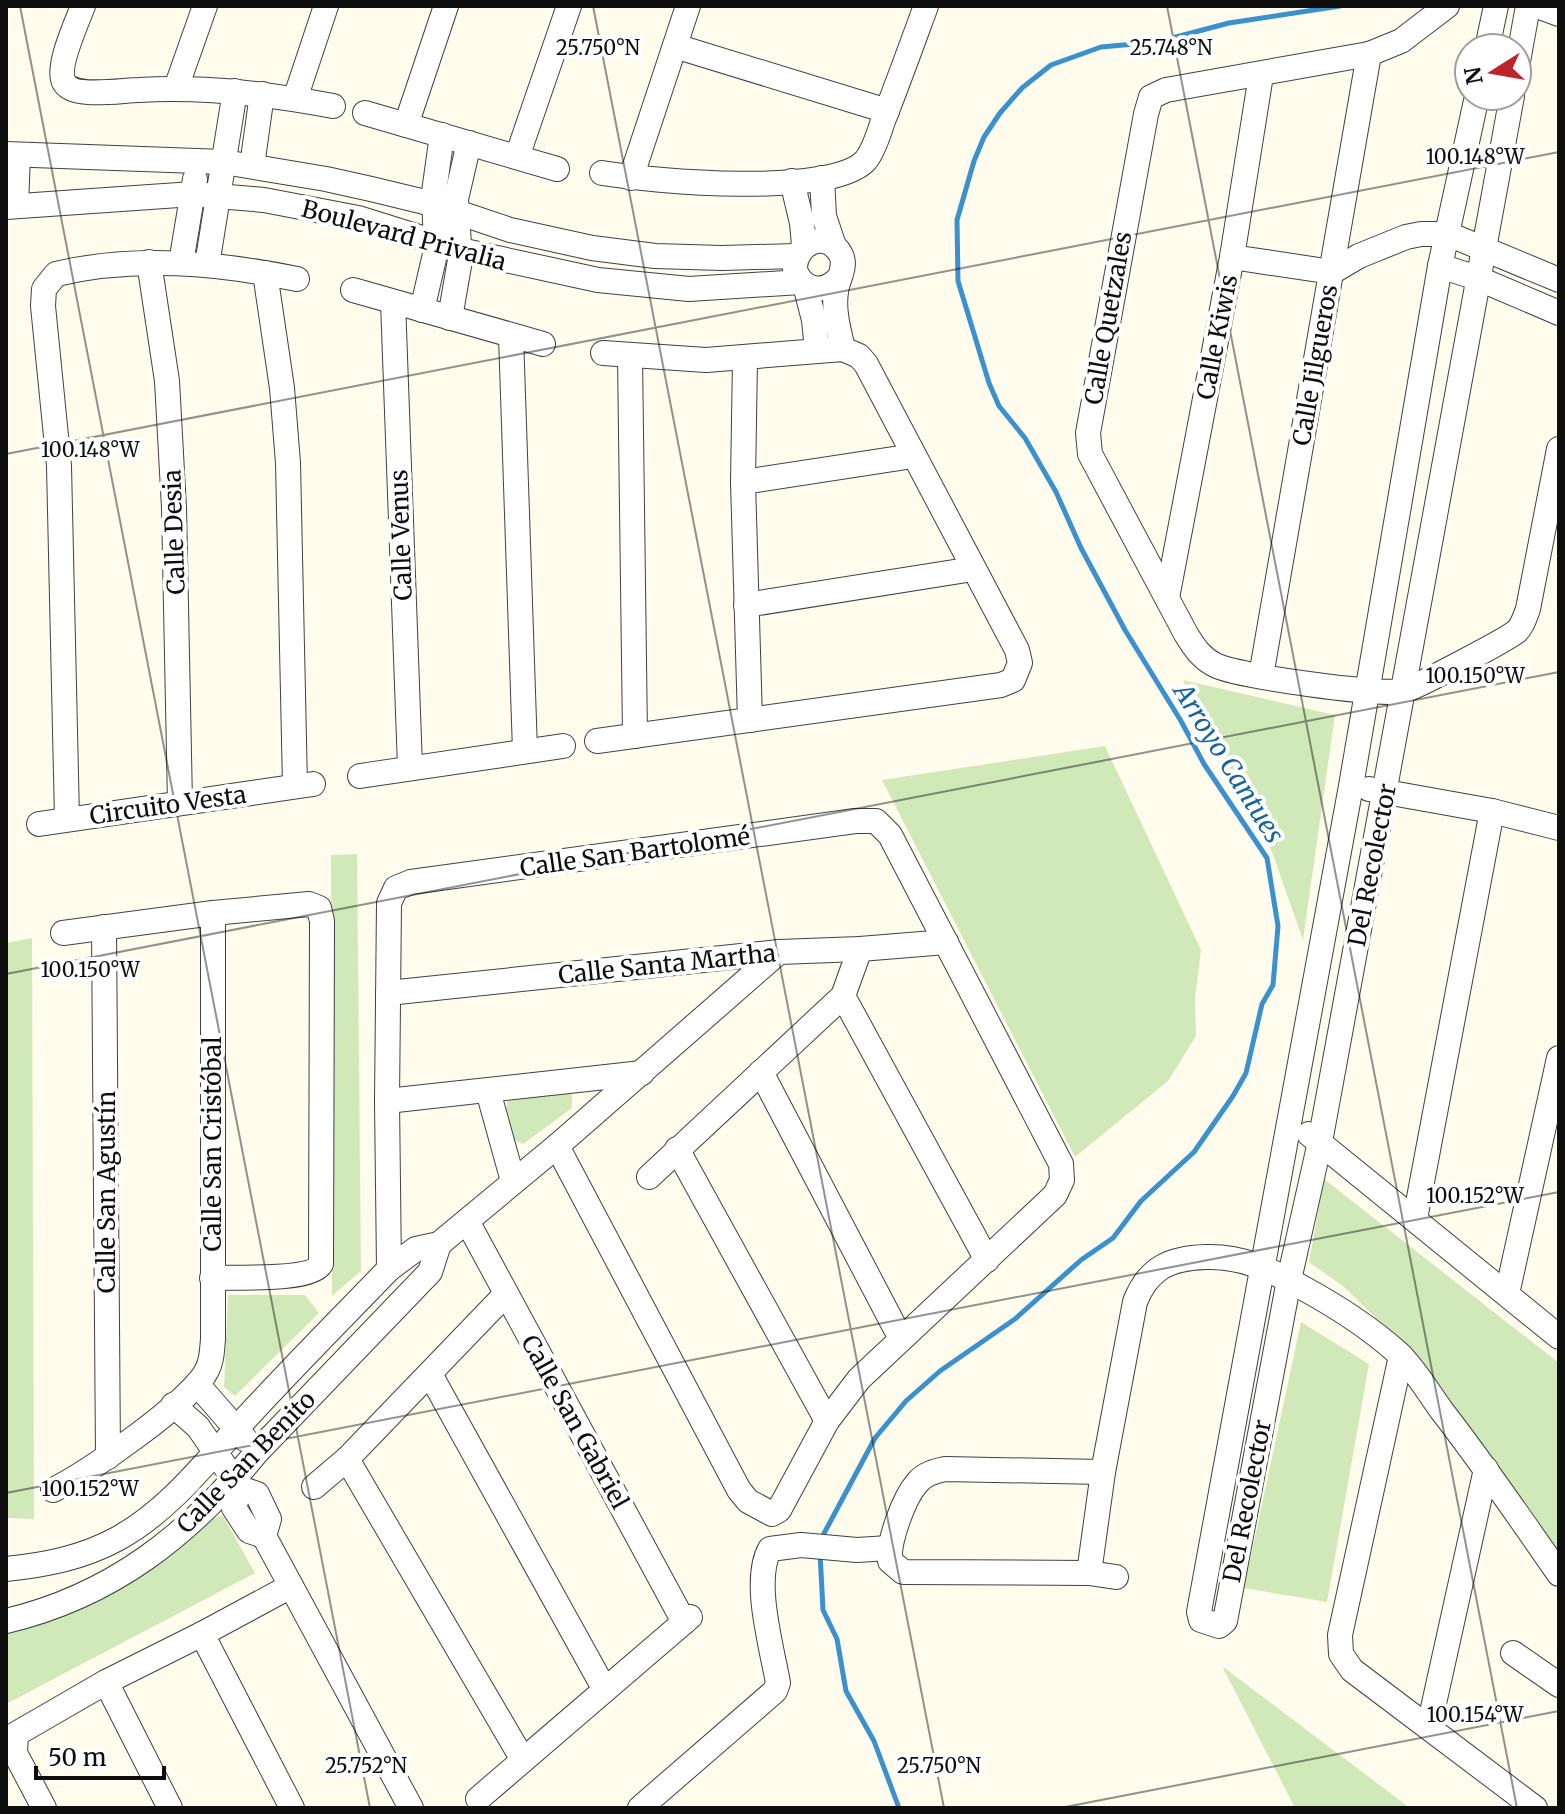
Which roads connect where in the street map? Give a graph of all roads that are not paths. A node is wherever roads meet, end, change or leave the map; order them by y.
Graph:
1 (83, 6) edge
2 (205, 6) edge
3 (326, 6) edge
4 (446, 6) edge
5 (569, 6) edge
6 (688, 6) edge
7 (926, 6) edge
8 (1447, 6) edge
9 (1496, 6) edge
10 (1528, 6) edge
11 (1537, 6) edge
12 (1559, 14) edge
13 (1490, 32) edge
14 (1523, 32) edge
15 (675, 46) junction
16 (1369, 54) junction
17 (1261, 75) junction
18 (176, 88) junction
19 (235, 91) junction
20 (262, 94) junction
21 (295, 99) junction
22 (333, 106) dead end
23 (887, 111) junction
24 (1474, 112) edge
25 (1509, 112) edge
26 (365, 113) dead end
27 (406, 125) junction
28 (442, 135) junction
29 (469, 143) junction
30 (12, 154) edge
31 (517, 157) junction
32 (198, 161) junction
33 (224, 162) junction
34 (252, 166) junction
35 (557, 169) dead end
36 (602, 173) dead end
37 (631, 178) junction
38 (822, 178) junction
39 (792, 181) junction
40 (193, 194) junction
41 (218, 196) junction
42 (11, 206) edge
43 (445, 208) junction
44 (1448, 234) junction
45 (437, 242) junction
46 (834, 246) junction
47 (1484, 248) junction
48 (460, 250) junction
49 (800, 251) junction
50 (1232, 257) junction
51 (149, 262) junction
52 (181, 263) junction
53 (207, 265) junction
54 (1440, 266) junction
55 (1332, 272) junction
56 (265, 273) junction
57 (1477, 278) junction
58 (297, 279) dead end
59 (838, 279) junction
60 (1559, 280) edge
61 (803, 284) junction
62 (353, 290) dead end
63 (393, 302) junction
64 (422, 310) junction
65 (1559, 313) edge
66 (450, 318) junction
67 (511, 336) junction
68 (543, 344) dead end
69 (843, 349) junction
70 (817, 350) junction
71 (603, 353) dead end
72 (630, 356) junction
73 (745, 359) junction
74 (1559, 449) edge
75 (913, 456) junction
76 (743, 482) junction
77 (973, 569) junction
78 (1167, 598) junction
79 (746, 605) junction
80 (1261, 676) junction
81 (1368, 689) junction
82 (1403, 691) junction
83 (750, 720) junction
84 (635, 736) junction
85 (597, 741) dead end
86 (563, 746) dead end
87 (525, 751) junction
88 (410, 767) junction
89 (360, 776) dead end
90 (1351, 786) junction
91 (1386, 792) junction
92 (180, 803) junction
93 (1492, 811) junction
94 (67, 819) junction
95 (39, 824) dead end
96 (1559, 828) edge
97 (213, 913) junction
98 (104, 927) junction
99 (63, 933) dead end
100 (946, 942) junction
101 (860, 949) junction
102 (779, 952) junction
103 (388, 993) junction
104 (843, 996) junction
105 (1559, 1058) edge
106 (761, 1072) junction
107 (642, 1073) junction
108 (488, 1091) junction
109 (387, 1101) junction
110 (1291, 1121) junction
111 (1320, 1142) junction
112 (557, 1146) junction
113 (677, 1149) junction
114 (649, 1177) dead end
115 (513, 1181) junction
116 (1415, 1219) junction
117 (467, 1221) junction
118 (439, 1244) junction
119 (987, 1260) junction
120 (1261, 1266) junction
121 (389, 1269) junction
122 (212, 1278) junction
123 (1289, 1280) junction
124 (1507, 1294) junction
125 (505, 1295) junction
126 (1559, 1337) edge
127 (901, 1339) junction
128 (1401, 1356) junction
129 (430, 1374) junction
130 (201, 1379) junction
131 (173, 1405) junction
132 (827, 1421) junction
133 (236, 1429) junction
134 (217, 1452) junction
135 (257, 1452) junction
136 (108, 1457) junction
137 (347, 1459) junction
138 (1486, 1469) junction
139 (1103, 1472) junction
140 (238, 1484) junction
141 (314, 1487) dead end
142 (53, 1490) dead end
143 (889, 1548) junction
144 (6, 1569) edge
145 (1089, 1573) junction
146 (1559, 1574) edge
147 (1116, 1577) dead end
148 (291, 1586) junction
149 (6, 1621) edge
150 (202, 1634) junction
151 (1513, 1653) dead end
152 (1557, 1675) edge
153 (106, 1682) junction
154 (605, 1690) junction
155 (1429, 1726) junction
156 (523, 1760) junction
157 (478, 1799) dead end
158 (44, 1808) edge
159 (170, 1808) edge
160 (292, 1808) edge
161 (411, 1808) edge
162 (640, 1808) edge
163 (1535, 1808) edge

1 - 18 street
2 - 18 street
3 - 21 street
4 - 27 street
5 - 31 street
6 - 15 street
7 - 23 street
8 - 16 street, Calle Quetzales
9 - 13 street
10 - 14 street
11 - 12 street
15 - 23 street
15 - 37 street
16 - 17 street, Calle Quetzales
16 - 55 street, Calle Jilgueros
17 - 50 street, Calle Kiwis
17 - 78 street, Calle Quetzales
18 - 19 street
19 - 20 street
19 - 33 street
20 - 21 street
20 - 34 street
21 - 22 street
23 - 38 street
24 - 44 street, Del Recolector
25 - 47 street, Del Recolector
26 - 27 street
27 - 28 street
28 - 29 street
28 - 43 street
29 - 31 street
29 - 43 street
30 - 32 street, Boulevard Privalia
30 - 42 street
31 - 35 street
32 - 33 street, Boulevard Privalia
32 - 40 street
33 - 34 street, Boulevard Privalia
33 - 41 street
34 - 43 street, Boulevard Privalia
36 - 37 street
37 - 39 street
38 - 39 street
38 - 46 street
39 - 49 street
40 - 41 street, Boulevard Privalia
40 - 42 street, Boulevard Privalia
40 - 52 street
41 - 45 street, Boulevard Privalia
41 - 53 street
43 - 45 street
43 - 48 street
43 - 49 street, Boulevard Privalia
44 - 47 street
44 - 54 street, Del Recolector
44 - 55 street
45 - 48 street, Boulevard Privalia
45 - 64 street
46 - 49 street
46 - 59 street
47 - 57 street, Del Recolector
47 - 60 street
48 - 61 street, Boulevard Privalia
48 - 66 street
49 - 61 street
50 - 55 street
50 - 78 street, Calle Kiwis
51 - 52 street
51 - 92 street, Calle Desia
51 - 94 street, Circuito Vesta
52 - 53 street
53 - 56 street
54 - 57 street
54 - 81 street, Del Recolector
55 - 80 street, Calle Jilgueros
56 - 58 street
56 - 92 street, Circuito Vesta
57 - 65 street
57 - 82 street, Del Recolector
59 - 61 street
59 - 69 street
61 - 70 street
62 - 63 street
63 - 64 street
63 - 88 street, Calle Venus
64 - 66 street
66 - 67 street
67 - 68 street
67 - 87 street
69 - 70 street
69 - 75 street
70 - 73 street
71 - 72 street
72 - 73 street
72 - 84 street
73 - 76 street
74 - 82 street
75 - 76 street
75 - 77 street
76 - 79 street
77 - 79 street
77 - 83 street
78 - 80 street, Calle Quetzales
79 - 83 street
80 - 81 street, Calle Quetzales
81 - 82 street, Calle Quetzales
81 - 90 street, Del Recolector
82 - 91 street, Del Recolector
83 - 84 street
84 - 85 street
86 - 87 street
87 - 88 street
88 - 89 street
90 - 91 street
90 - 110 street, Del Recolector
91 - 93 street
91 - 111 street, Del Recolector
92 - 94 street, Circuito Vesta
93 - 96 street
93 - 116 street
94 - 95 street
97 - 98 street
97 - 122 street, Calle San Cristóbal
97 - 122 street
98 - 99 street
98 - 136 street, Calle San Agustín
100 - 101 street, Calle Santa Martha
100 - 103 street, Calle San Bartolomé
100 - 119 street
101 - 102 street, Calle Santa Martha
101 - 104 street
102 - 103 street, Calle Santa Martha
102 - 107 street, Calle San Benito
103 - 109 street
104 - 106 street
104 - 119 street
105 - 124 street
106 - 113 street
106 - 127 street
107 - 108 street
107 - 112 street, Calle San Benito
108 - 109 street
108 - 115 street
109 - 121 street
110 - 111 street
110 - 120 street, Del Recolector
111 - 116 street
111 - 123 street, Del Recolector
112 - 115 street, Calle San Benito
112 - 132 street
113 - 114 street
113 - 132 street
115 - 117 street, Calle San Benito
116 - 124 street
117 - 118 street, Calle San Benito
117 - 125 street, Calle San Gabriel
118 - 121 street, Calle San Benito
118 - 135 street, Calle San Benito
119 - 127 street
120 - 123 street
120 - 123 street, Del Recolector
120 - 139 street
121 - 133 street, Calle San Benito
122 - 130 street, Calle San Cristóbal
123 - 128 street
124 - 126 street
125 - 129 street
125 - 154 street, Calle San Gabriel
127 - 132 street
128 - 138 street
128 - 155 street
129 - 137 street
129 - 154 street
130 - 131 street
130 - 133 street
131 - 134 street
131 - 136 street
133 - 134 street, Calle San Benito
133 - 135 street
134 - 140 street
134 - 144 street, Calle San Benito
135 - 140 street, Calle San Benito
136 - 142 street
137 - 141 street
137 - 156 street
138 - 146 street
138 - 155 street
139 - 143 street
139 - 145 street
140 - 148 street
140 - 149 street, Calle San Benito
143 - 145 street
143 - 162 street
145 - 147 street
148 - 150 street
148 - 161 street
150 - 153 street
150 - 160 street
151 - 152 street
153 - 158 street
153 - 159 street
154 - 156 street
155 - 163 street
156 - 157 street

